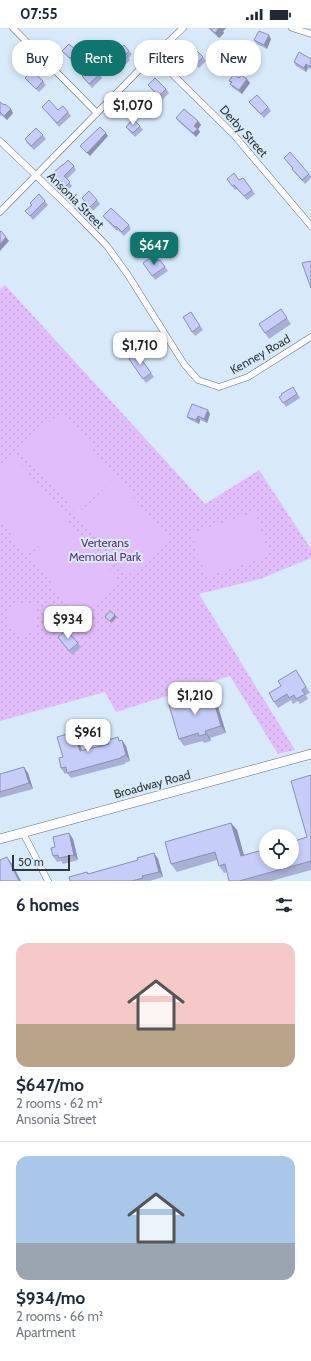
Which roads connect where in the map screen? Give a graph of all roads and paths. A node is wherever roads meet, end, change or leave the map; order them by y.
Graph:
1 (13, 28) edge
2 (183, 28) edge
3 (292, 28) edge
4 (311, 34) edge
5 (171, 40) edge
6 (134, 76) edge
7 (174, 76) edge
8 (97, 113) junction
9 (0, 141) edge
10 (36, 175) junction
11 (0, 212) edge
12 (311, 226) edge
13 (311, 337) edge
14 (220, 387) joint
15 (311, 754) edge
16 (23, 833) junction
17 (0, 839) edge
18 (48, 881) edge

1 - 8 street
2 - 5 street
3 - 4 street
6 - 8 street
7 - 12 street, Derby Street
8 - 10 street
9 - 10 street, Ansonia Street
10 - 11 street
10 - 14 street, Ansonia Street
13 - 14 street, Kenney Road
15 - 16 main road, Broadway Road
16 - 17 main road, Broadway Road
16 - 18 street

